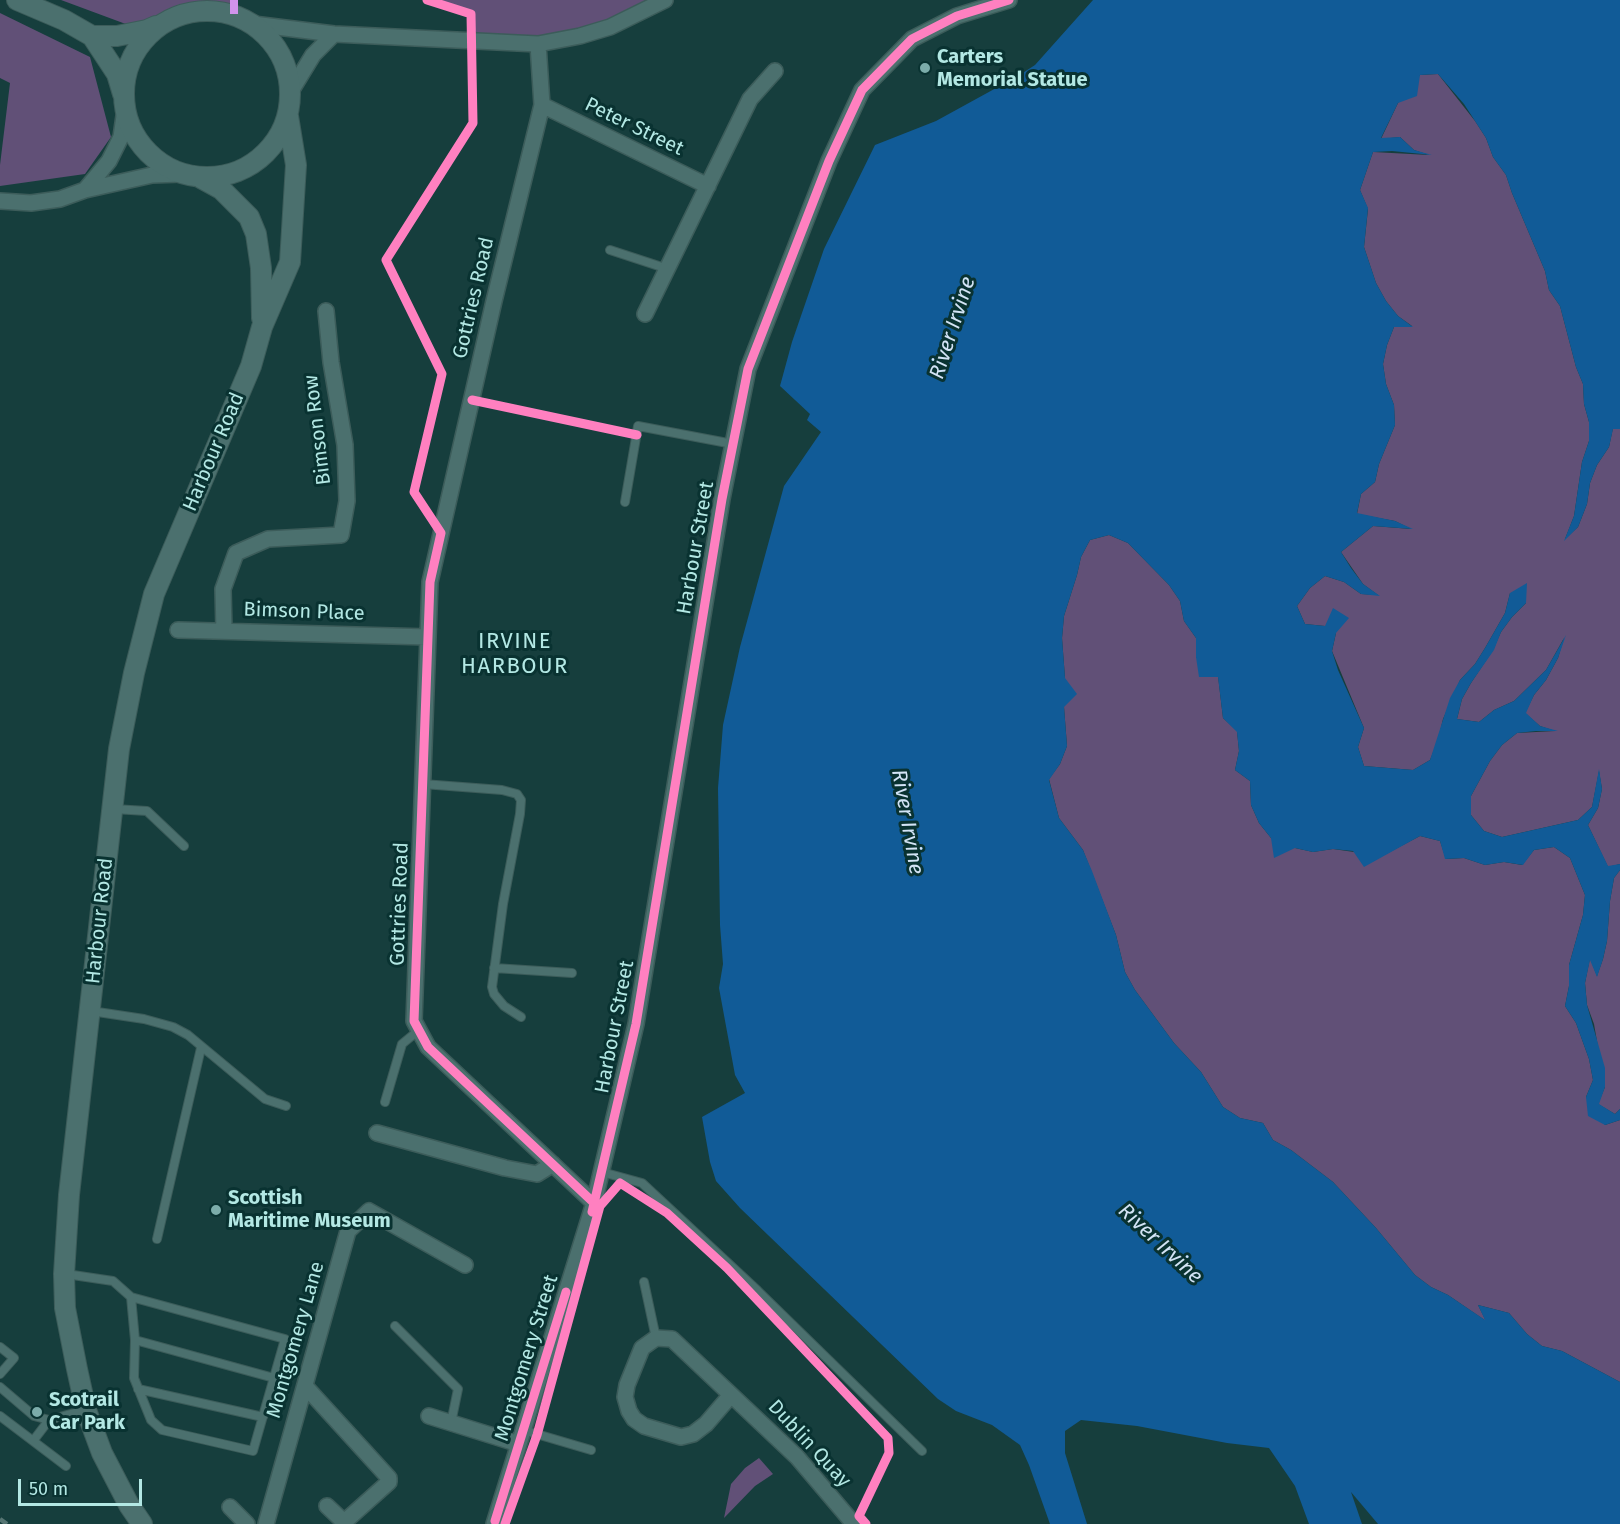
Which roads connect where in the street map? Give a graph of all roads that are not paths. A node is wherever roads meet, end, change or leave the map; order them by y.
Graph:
1 (17, 0) edge
2 (1009, 0) edge
3 (660, 1) edge
4 (175, 17) junction
5 (253, 24) junction
6 (334, 34) junction
7 (92, 36) junction
8 (538, 44) junction
9 (775, 71) dead end
10 (291, 91) junction
11 (124, 101) junction
12 (542, 105) junction
13 (288, 116) junction
14 (190, 176) junction
15 (708, 186) junction
16 (85, 190) junction
17 (0, 201) edge
18 (610, 250) dead end
19 (668, 269) junction
20 (326, 310) dead end
21 (645, 314) dead end
22 (262, 327) junction
23 (733, 444) junction
24 (625, 502) dead end
25 (178, 630) dead end
26 (224, 631) junction
27 (428, 637) junction
28 (423, 784) junction
29 (112, 809) junction
30 (184, 846) dead end
31 (494, 968) junction
32 (572, 973) dead end
33 (90, 1011) junction
34 (521, 1017) dead end
35 (419, 1030) junction
36 (201, 1048) junction
37 (385, 1102) dead end
38 (286, 1107) dead end
39 (377, 1133) dead end
40 (553, 1164) junction
41 (602, 1172) junction
42 (594, 1203) junction
43 (157, 1239) dead end
44 (465, 1265) dead end
45 (64, 1274) junction
46 (644, 1282) dead end
47 (131, 1297) junction
48 (395, 1326) dead end
49 (656, 1338) junction
50 (135, 1340) junction
51 (0, 1347) edge
52 (0, 1374) edge
53 (274, 1378) junction
54 (305, 1386) junction
55 (0, 1387) edge
56 (138, 1389) junction
57 (731, 1395) junction
58 (86, 1410) junction
59 (0, 1416) edge
60 (429, 1416) dead end
61 (262, 1418) junction
62 (49, 1420) junction
63 (452, 1423) junction
64 (521, 1437) junction
65 (33, 1441) junction
66 (591, 1450) dead end
67 (922, 1450) dead end
68 (66, 1466) dead end
69 (327, 1506) dead end
70 (230, 1507) dead end
71 (343, 1523) edge
72 (142, 1524) edge
73 (247, 1524) edge
74 (266, 1524) edge
75 (494, 1524) edge
76 (854, 1524) edge

1 - 7 street
2 - 23 street, Harbour Street
3 - 8 street
4 - 5 street
4 - 7 street
4 - 11 street
5 - 6 street
5 - 10 street
6 - 8 street
6 - 10 street
7 - 11 street
8 - 12 street, Gottries Road
9 - 15 street
10 - 13 street
11 - 14 street
11 - 16 street
12 - 15 street, Peter Street
12 - 27 street, Gottries Road
13 - 14 street
13 - 22 street, Harbour Road
14 - 16 street
14 - 22 street, Harbour Road
15 - 19 street
16 - 17 street
18 - 19 lane
19 - 21 street
20 - 26 street, Bimson Row
22 - 29 street, Harbour Road
23 - 24 lane
23 - 41 street, Harbour Street
25 - 26 street, Bimson Place
26 - 27 street, Bimson Place
27 - 28 street, Gottries Road
28 - 31 lane
28 - 35 street, Gottries Road
29 - 30 lane
29 - 33 street, Harbour Road
31 - 32 lane
31 - 34 lane
33 - 36 lane
33 - 45 street, Harbour Road
35 - 37 lane
35 - 40 street, Gottries Road
36 - 38 lane
36 - 43 lane
39 - 40 street
40 - 42 street, Gottries Road
41 - 42 street, Harbour Street
41 - 67 lane
42 - 64 street, Montgomery Street
44 - 54 street, Montgomery Lane
45 - 47 lane
45 - 58 street, Harbour Road
46 - 49 lane
47 - 50 lane
47 - 53 lane
48 - 63 lane
49 - 57 street, Dublin Quay
49 - 57 street
50 - 53 lane
50 - 56 lane
51 - 52 lane
53 - 61 lane
54 - 71 street
54 - 74 street, Montgomery Lane
55 - 62 lane
56 - 61 lane
56 - 61 lane
57 - 76 street, Dublin Quay
58 - 62 lane
58 - 72 street, Harbour Road
59 - 65 lane
60 - 63 street
62 - 65 lane
63 - 64 street
64 - 66 lane
64 - 75 street, Montgomery Street
65 - 68 lane
69 - 71 street
70 - 73 street

